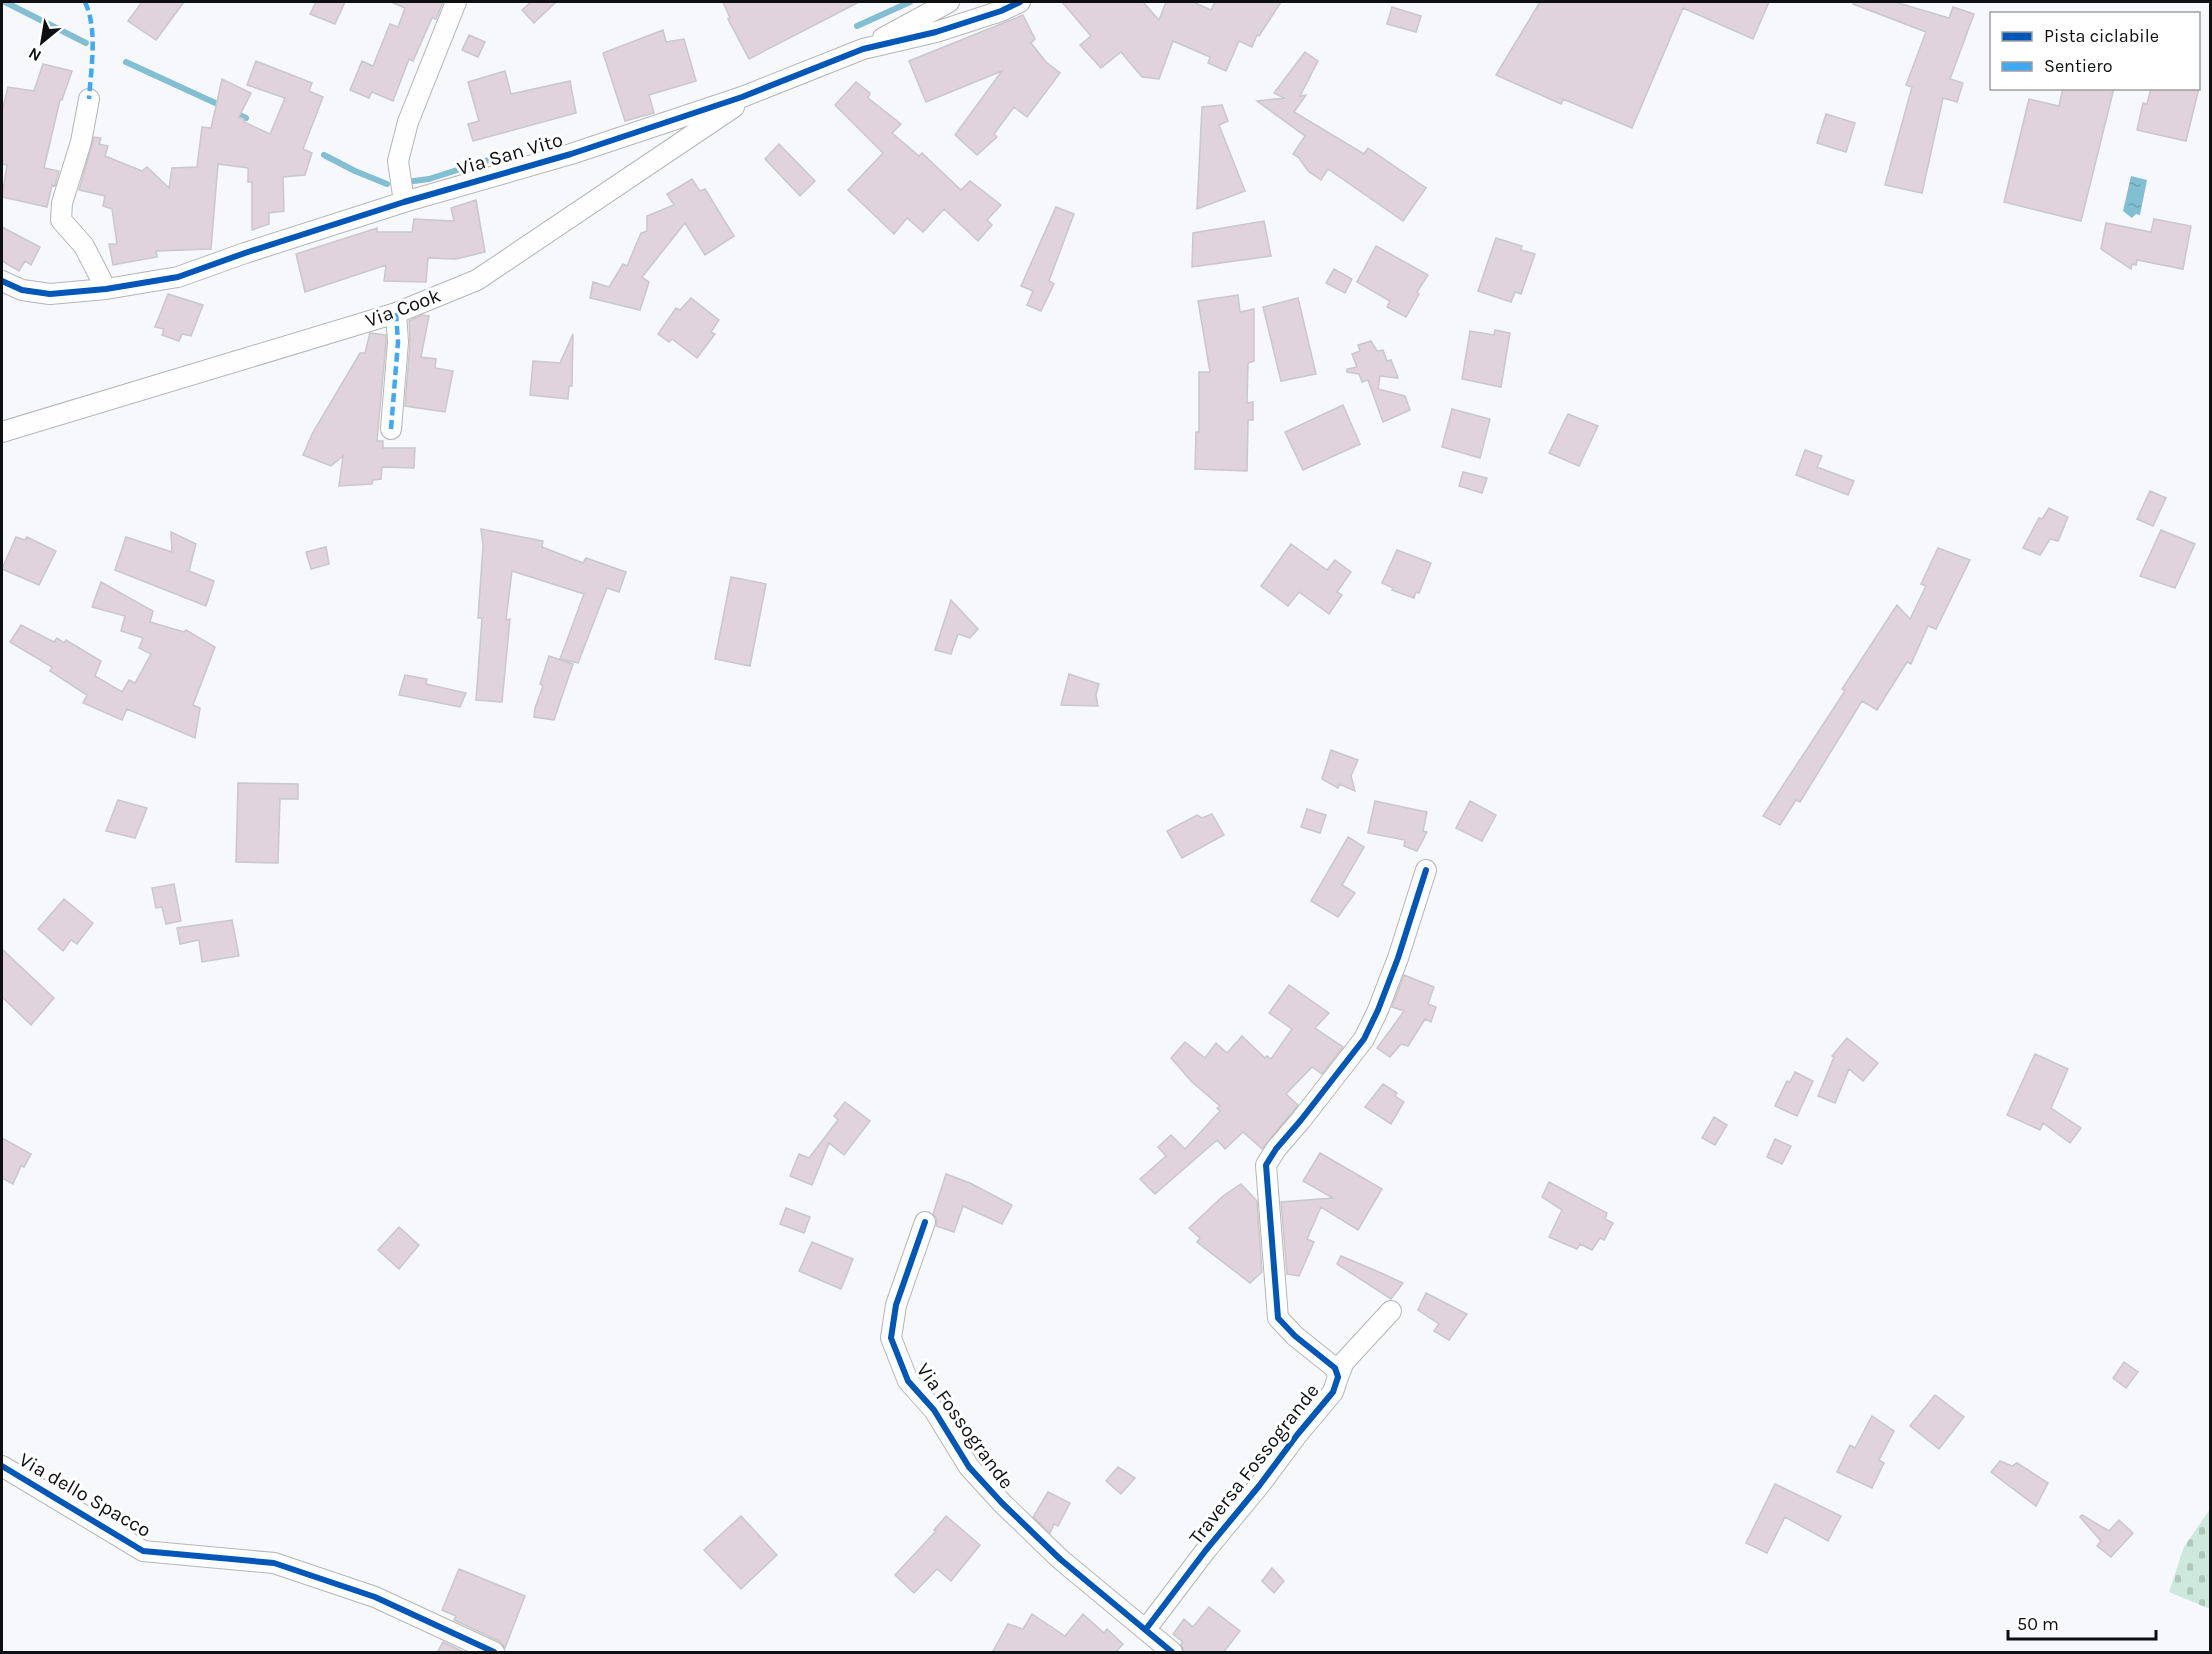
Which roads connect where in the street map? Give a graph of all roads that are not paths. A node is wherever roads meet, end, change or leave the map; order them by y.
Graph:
1 (456, 2) edge
2 (948, 2) edge
3 (1020, 2) edge
4 (863, 50) junction
5 (761, 89) junction
6 (89, 99) dead end
7 (404, 202) junction
8 (2, 281) edge
9 (106, 289) junction
10 (396, 313) junction
11 (391, 429) dead end
12 (2, 432) edge
13 (1426, 870) dead end
14 (925, 1222) dead end
15 (1391, 1311) dead end
16 (1338, 1377) junction
17 (2, 1466) edge
18 (1146, 1629) junction
19 (494, 1653) edge
20 (1172, 1653) edge

1 - 7 street
2 - 4 street, Via San Vito
3 - 4 street, Via San Vito
4 - 5 street, Via San Vito
5 - 7 street, Via San Vito
5 - 10 street, Via Cook
6 - 9 street
7 - 9 street, Via San Vito
8 - 9 street, Via San Vito
10 - 11 street
10 - 12 street, Via Cook
13 - 16 street, Traversa Fossogrande
14 - 18 street, Via Fossogrande
15 - 16 street
16 - 18 street, Traversa Fossogrande
17 - 19 street, Via dello Spacco
18 - 20 street, Via Fossogrande

